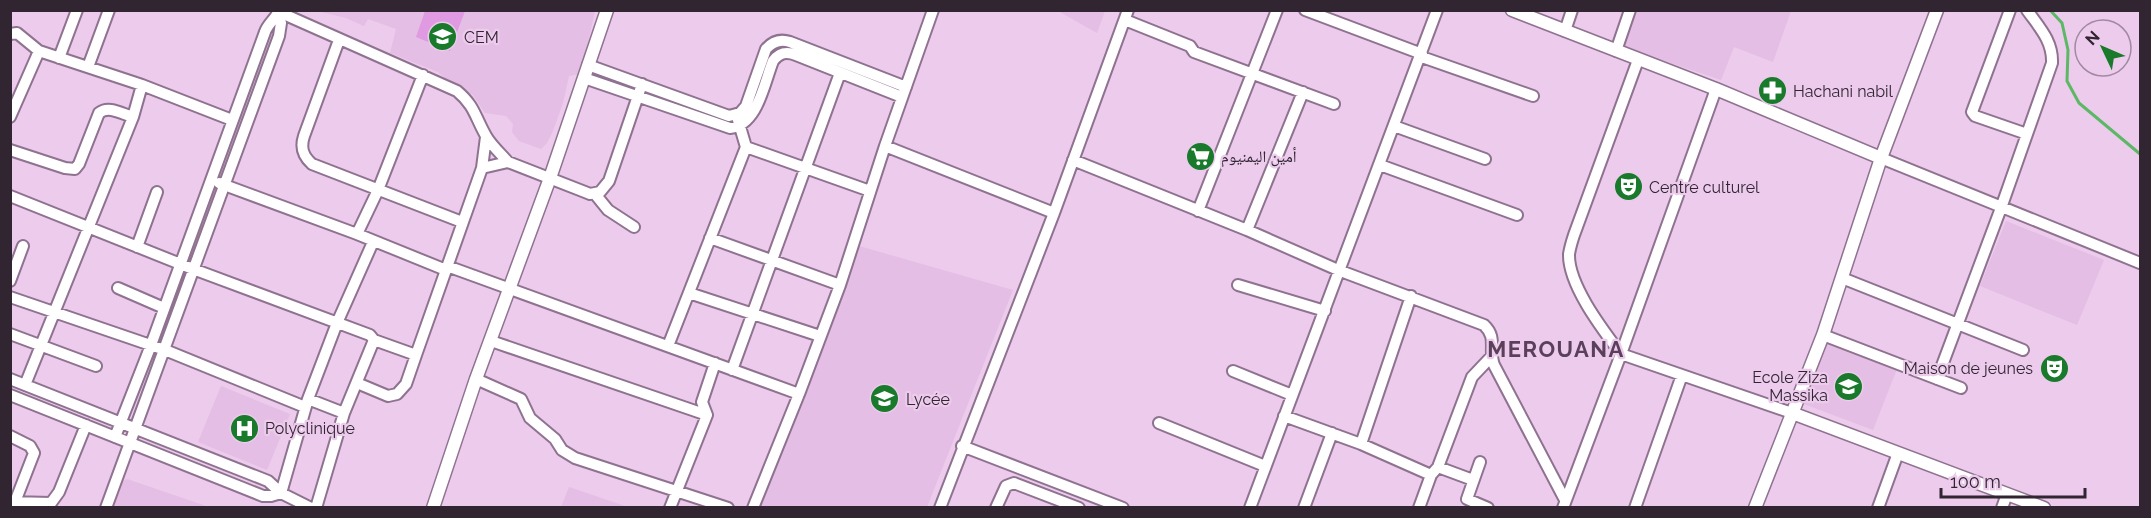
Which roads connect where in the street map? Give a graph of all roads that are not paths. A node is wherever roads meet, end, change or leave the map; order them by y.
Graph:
1 (77, 10) edge
2 (109, 10) edge
3 (607, 10) edge
4 (933, 10) edge
5 (1277, 10) edge
6 (1305, 10) edge
7 (1437, 10) edge
8 (1512, 10) edge
9 (1572, 10) edge
10 (1630, 10) edge
11 (1937, 10) edge
12 (2010, 10) edge
13 (2027, 10) edge
14 (279, 13) edge
15 (1126, 15) edge
16 (1565, 31) junction
17 (10, 34) edge
18 (339, 40) junction
19 (39, 51) junction
20 (1616, 51) junction
21 (1420, 55) junction
22 (59, 58) junction
23 (1638, 60) junction
24 (588, 65) junction
25 (88, 67) junction
26 (840, 73) junction
27 (1252, 73) junction
28 (423, 75) junction
29 (584, 78) junction
30 (642, 84) junction
31 (142, 85) junction
32 (1716, 89) junction
33 (904, 92) junction
34 (1303, 92) junction
35 (1533, 96) dead end
36 (637, 97) junction
37 (1334, 104) dead end
38 (736, 115) junction
39 (10, 117) edge
40 (134, 117) junction
41 (232, 120) junction
42 (741, 126) junction
43 (1394, 126) junction
44 (2027, 134) junction
45 (486, 137) junction
46 (885, 146) junction
47 (747, 147) junction
48 (10, 150) edge
49 (1881, 158) junction
50 (1485, 159) dead end
51 (1073, 160) junction
52 (508, 162) junction
53 (1380, 165) junction
54 (807, 167) junction
55 (482, 168) junction
56 (550, 178) junction
57 (209, 179) junction
58 (225, 185) junction
59 (378, 190) junction
60 (870, 191) junction
61 (157, 192) dead end
62 (596, 194) junction
63 (10, 196) edge
64 (2001, 208) junction
65 (1198, 211) junction
66 (1054, 213) junction
67 (1517, 215) dead end
68 (462, 222) junction
69 (88, 227) junction
70 (634, 227) dead end
71 (1247, 230) junction
72 (357, 234) junction
73 (710, 238) junction
74 (373, 242) junction
75 (23, 246) dead end
76 (137, 247) junction
77 (773, 261) junction
78 (2140, 263) edge
79 (180, 264) junction
80 (446, 268) junction
81 (193, 269) junction
82 (1338, 270) junction
83 (1842, 278) junction
84 (10, 281) edge
85 (840, 285) junction
86 (1238, 285) dead end
87 (118, 288) dead end
88 (510, 289) junction
89 (689, 293) junction
90 (1411, 296) junction
91 (10, 297) edge
92 (164, 308) junction
93 (1325, 311) junction
94 (53, 312) junction
95 (752, 314) junction
96 (336, 323) junction
97 (1957, 323) junction
98 (10, 334) edge
99 (1823, 334) junction
100 (820, 336) junction
101 (375, 340) junction
102 (491, 341) junction
103 (40, 345) junction
104 (151, 345) junction
105 (668, 346) junction
106 (165, 350) junction
107 (2023, 350) dead end
108 (1621, 354) junction
109 (416, 355) junction
110 (1491, 357) junction
111 (715, 363) junction
112 (96, 366) dead end
113 (732, 370) junction
114 (1233, 371) dead end
115 (1682, 375) junction
116 (10, 379) edge
117 (476, 379) junction
118 (1937, 379) junction
119 (357, 382) junction
120 (25, 385) junction
121 (1961, 388) dead end
122 (799, 393) junction
123 (10, 395) edge
124 (1292, 395) junction
125 (307, 403) junction
126 (344, 413) junction
127 (1792, 413) junction
128 (707, 415) junction
129 (1284, 416) junction
130 (120, 423) junction
131 (1159, 423) dead end
132 (86, 425) junction
133 (135, 429) junction
134 (1332, 433) junction
135 (10, 436) edge
136 (115, 437) junction
137 (129, 443) junction
138 (1361, 444) junction
139 (962, 446) junction
140 (1899, 453) junction
141 (1480, 462) dead end
142 (1264, 466) junction
143 (1435, 471) junction
144 (1473, 480) junction
145 (677, 490) junction
146 (281, 493) junction
147 (2007, 494) junction
148 (13, 502) edge
149 (1564, 504) edge
150 (106, 507) edge
151 (313, 507) edge
152 (433, 507) edge
153 (670, 507) edge
154 (728, 507) edge
155 (753, 507) edge
156 (940, 507) edge
157 (996, 507) edge
158 (1079, 507) edge
159 (1123, 507) edge
160 (1250, 507) edge
161 (1304, 507) edge
162 (1419, 507) edge
163 (1488, 507) edge
164 (1635, 507) edge
165 (1755, 507) edge
166 (1878, 507) edge
167 (2002, 507) edge
168 (2044, 507) edge

1 - 22 street
2 - 25 street
3 - 24 main road
4 - 33 street
5 - 27 street
6 - 21 street
7 - 21 street
8 - 16 main road
9 - 16 street
10 - 20 street
11 - 49 main road
12 - 44 street
13 - 44 street
14 - 18 street
14 - 41 street
14 - 58 street
15 - 27 street
15 - 51 street
16 - 20 main road
17 - 19 street
18 - 28 street
18 - 59 street
19 - 22 street
19 - 39 street
20 - 23 main road
21 - 35 street
21 - 43 street
22 - 25 street
23 - 32 main road
23 - 108 street
24 - 29 main road
24 - 30 street
25 - 31 street
26 - 33 street
26 - 42 street
26 - 54 street
27 - 34 street
27 - 65 street
28 - 45 street
28 - 59 street
29 - 36 street
29 - 56 main road
30 - 36 street
30 - 38 street
31 - 40 street
31 - 41 street
32 - 49 main road
32 - 108 street
33 - 38 street
33 - 46 street
34 - 37 street
34 - 71 street
36 - 42 street
36 - 62 street
38 - 42 street
40 - 48 street
40 - 69 street
41 - 57 street
42 - 47 street
43 - 50 street
43 - 53 street
44 - 64 street
45 - 52 street
45 - 55 street
46 - 60 street
46 - 66 street
47 - 54 street
47 - 73 street
49 - 64 street
49 - 83 main road
51 - 65 street
51 - 66 street
52 - 55 street
52 - 56 street
53 - 67 street
53 - 82 street
54 - 60 street
54 - 77 street
55 - 68 street
56 - 62 street
56 - 88 main road
57 - 58 street
57 - 79 street
58 - 72 street
58 - 81 street
59 - 68 street
59 - 72 street
60 - 85 street
61 - 76 street
62 - 70 street
63 - 69 street
64 - 78 street
64 - 97 street
65 - 71 street
66 - 139 street
68 - 80 street
69 - 76 street
69 - 94 street
71 - 82 street
72 - 74 street
73 - 77 street
73 - 89 street
74 - 80 street
74 - 96 street
75 - 84 street
76 - 79 street
77 - 85 street
77 - 95 street
79 - 81 street
79 - 92 street
80 - 88 street
80 - 109 street
81 - 96 street
81 - 106 street
82 - 90 street
82 - 93 street
83 - 97 street
83 - 99 main road
85 - 100 street
86 - 93 street
87 - 92 street
88 - 102 main road
88 - 105 street
89 - 95 street
89 - 105 street
90 - 110 street
90 - 138 street
91 - 94 street
92 - 104 street
93 - 124 street
94 - 103 street
94 - 104 street
95 - 100 street
95 - 113 street
96 - 101 street
96 - 125 street
97 - 107 street
97 - 118 street
98 - 103 street
99 - 118 street
99 - 127 main road
100 - 122 street
101 - 109 street
101 - 119 street
102 - 117 main road
102 - 128 street
103 - 112 street
103 - 120 street
104 - 106 street
104 - 130 street
105 - 111 street
106 - 125 street
106 - 133 street
108 - 115 street
108 - 149 street
109 - 119 street
110 - 143 street
110 - 149 street
111 - 113 street
111 - 128 street
113 - 122 street
114 - 124 street
115 - 127 street
115 - 164 street
116 - 120 street
117 - 145 street
117 - 152 main road
118 - 121 street
119 - 126 street
120 - 130 street
122 - 155 street
123 - 132 street
124 - 129 street
125 - 126 street
125 - 146 street
126 - 151 street
127 - 140 main road
127 - 165 main road
128 - 145 street
129 - 134 street
129 - 142 street
130 - 133 street
130 - 136 street
131 - 142 street
132 - 136 street
132 - 148 street
133 - 137 street
133 - 146 street
134 - 138 street
134 - 161 street
135 - 148 street
136 - 137 street
137 - 146 street
137 - 150 street
138 - 143 street
139 - 156 street
139 - 159 street
140 - 147 main road
140 - 166 street
141 - 144 street
142 - 160 street
143 - 144 street
143 - 162 street
144 - 163 street
145 - 153 street
145 - 154 street
146 - 151 street
147 - 167 street
147 - 168 main road
157 - 158 street

